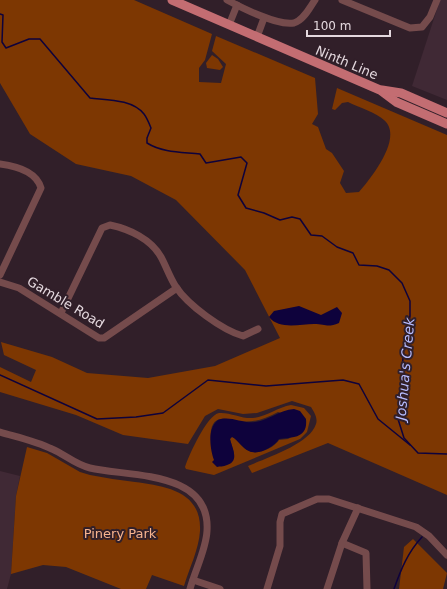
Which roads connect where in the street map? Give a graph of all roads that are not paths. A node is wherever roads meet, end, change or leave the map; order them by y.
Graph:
1 (172, 0) edge
2 (227, 0) edge
3 (315, 0) edge
4 (342, 0) edge
5 (437, 0) edge
6 (236, 5) junction
7 (264, 18) junction
8 (229, 25) junction
9 (257, 37) junction
10 (380, 90) junction
11 (447, 113) edge
12 (447, 124) edge
13 (0, 164) edge
14 (0, 275) edge
15 (0, 282) edge
16 (177, 288) junction
17 (61, 313) junction
18 (258, 329) dead end
19 (0, 432) edge
20 (358, 508) junction
21 (342, 543) junction
22 (447, 555) edge
23 (192, 580) junction
24 (190, 589) edge
25 (220, 589) edge
26 (267, 589) edge
27 (327, 589) edge
28 (366, 589) edge

1 - 8 main road, Ninth Line
2 - 6 street
3 - 7 street
4 - 5 street
6 - 7 street
6 - 8 street
7 - 9 street
8 - 9 main road, Ninth Line
9 - 10 main road, Ninth Line
10 - 11 main road, Ninth Line
10 - 12 main road, Ninth Line
13 - 14 street
15 - 17 street, Gamble Road
16 - 17 street, Gamble Road
16 - 17 street
16 - 18 street
19 - 23 street
20 - 21 street
20 - 22 street
20 - 26 street
21 - 27 street
21 - 28 street
23 - 24 street
23 - 25 street

